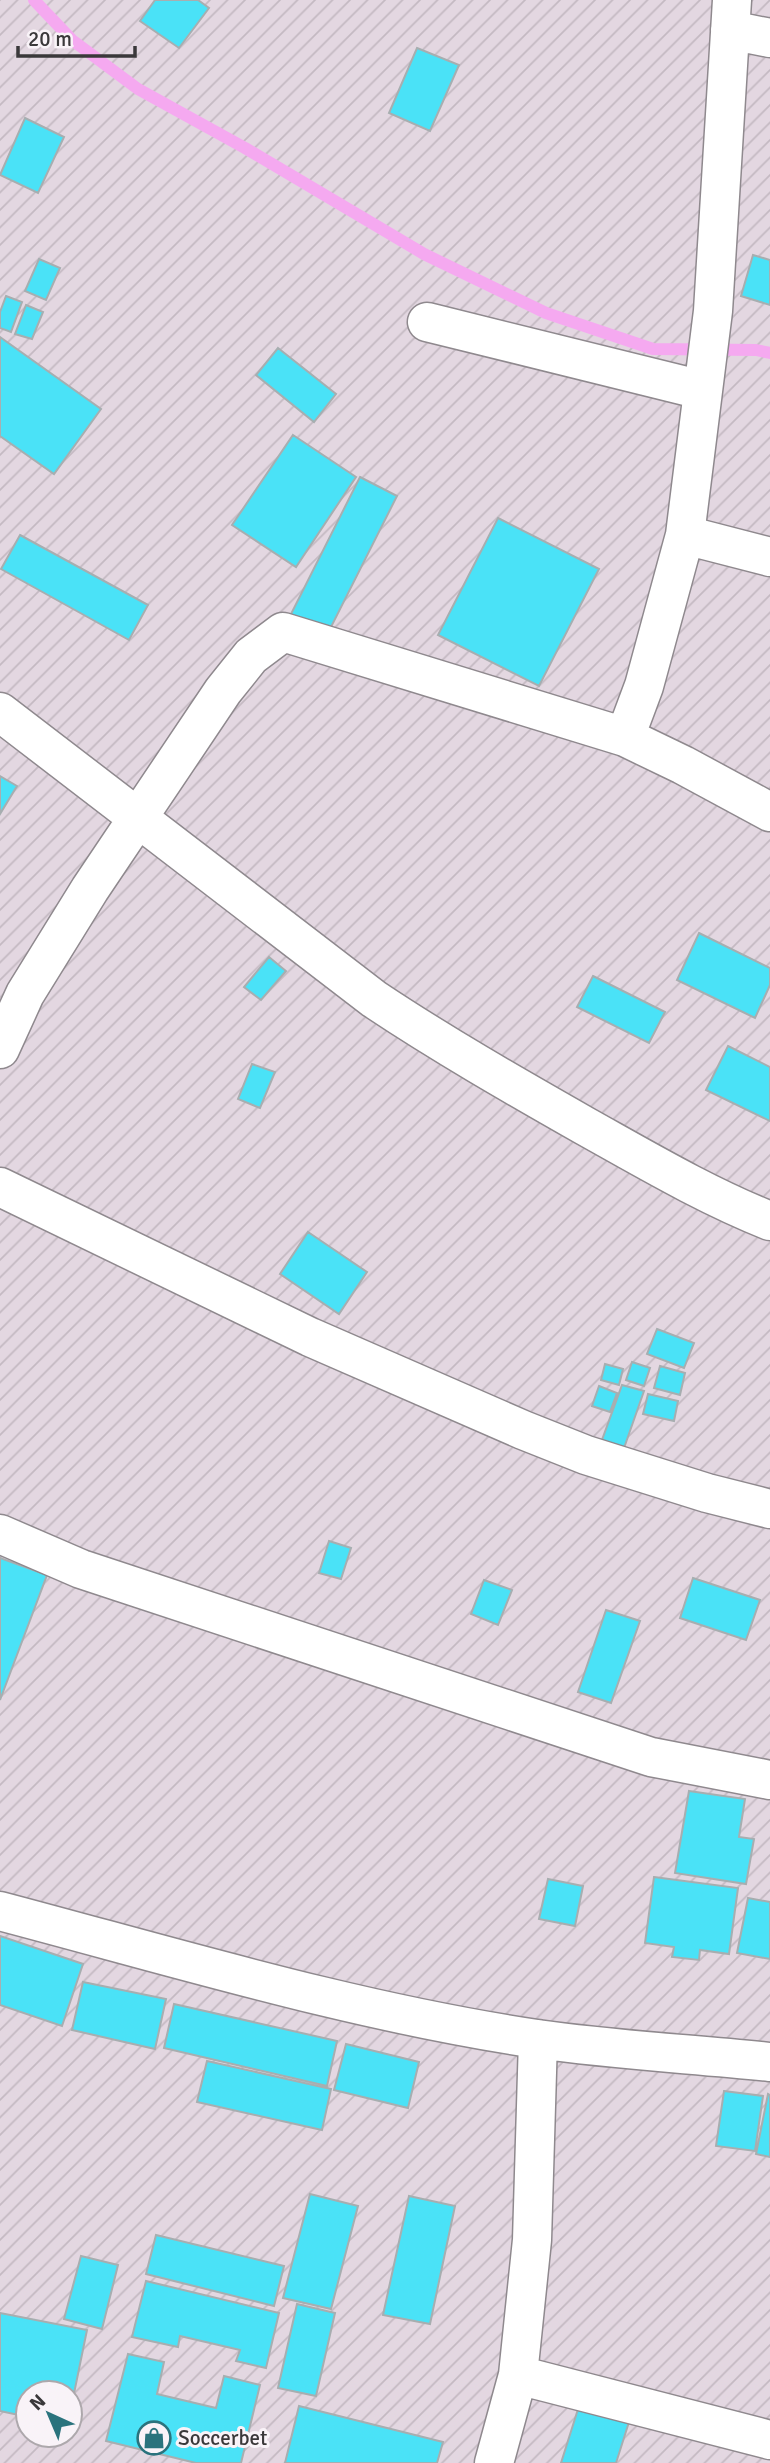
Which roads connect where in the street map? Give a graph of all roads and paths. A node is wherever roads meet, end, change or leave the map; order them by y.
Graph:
1 (731, 15) edge
2 (770, 38) edge
3 (427, 321) dead end
4 (703, 381) junction
5 (685, 535) junction
6 (770, 557) edge
7 (0, 712) edge
8 (625, 737) junction
9 (770, 812) edge
10 (138, 817) junction
11 (13, 985) edge
12 (0, 1049) edge
13 (0, 1187) edge
14 (770, 1221) edge
15 (770, 1508) edge
16 (0, 1534) edge
17 (770, 1780) edge
18 (0, 1911) edge
19 (538, 2039) junction
20 (770, 2062) edge
21 (518, 2375) junction
22 (770, 2440) edge
23 (494, 2463) edge

1 - 2 lane
1 - 4 lane
3 - 4 lane
4 - 5 lane
5 - 6 lane
5 - 8 lane
7 - 10 lane
8 - 9 lane
8 - 10 lane
10 - 11 lane
10 - 14 lane
11 - 12 lane
13 - 15 lane
16 - 17 lane
18 - 19 lane
19 - 20 lane
19 - 21 lane
21 - 22 lane
21 - 23 lane

